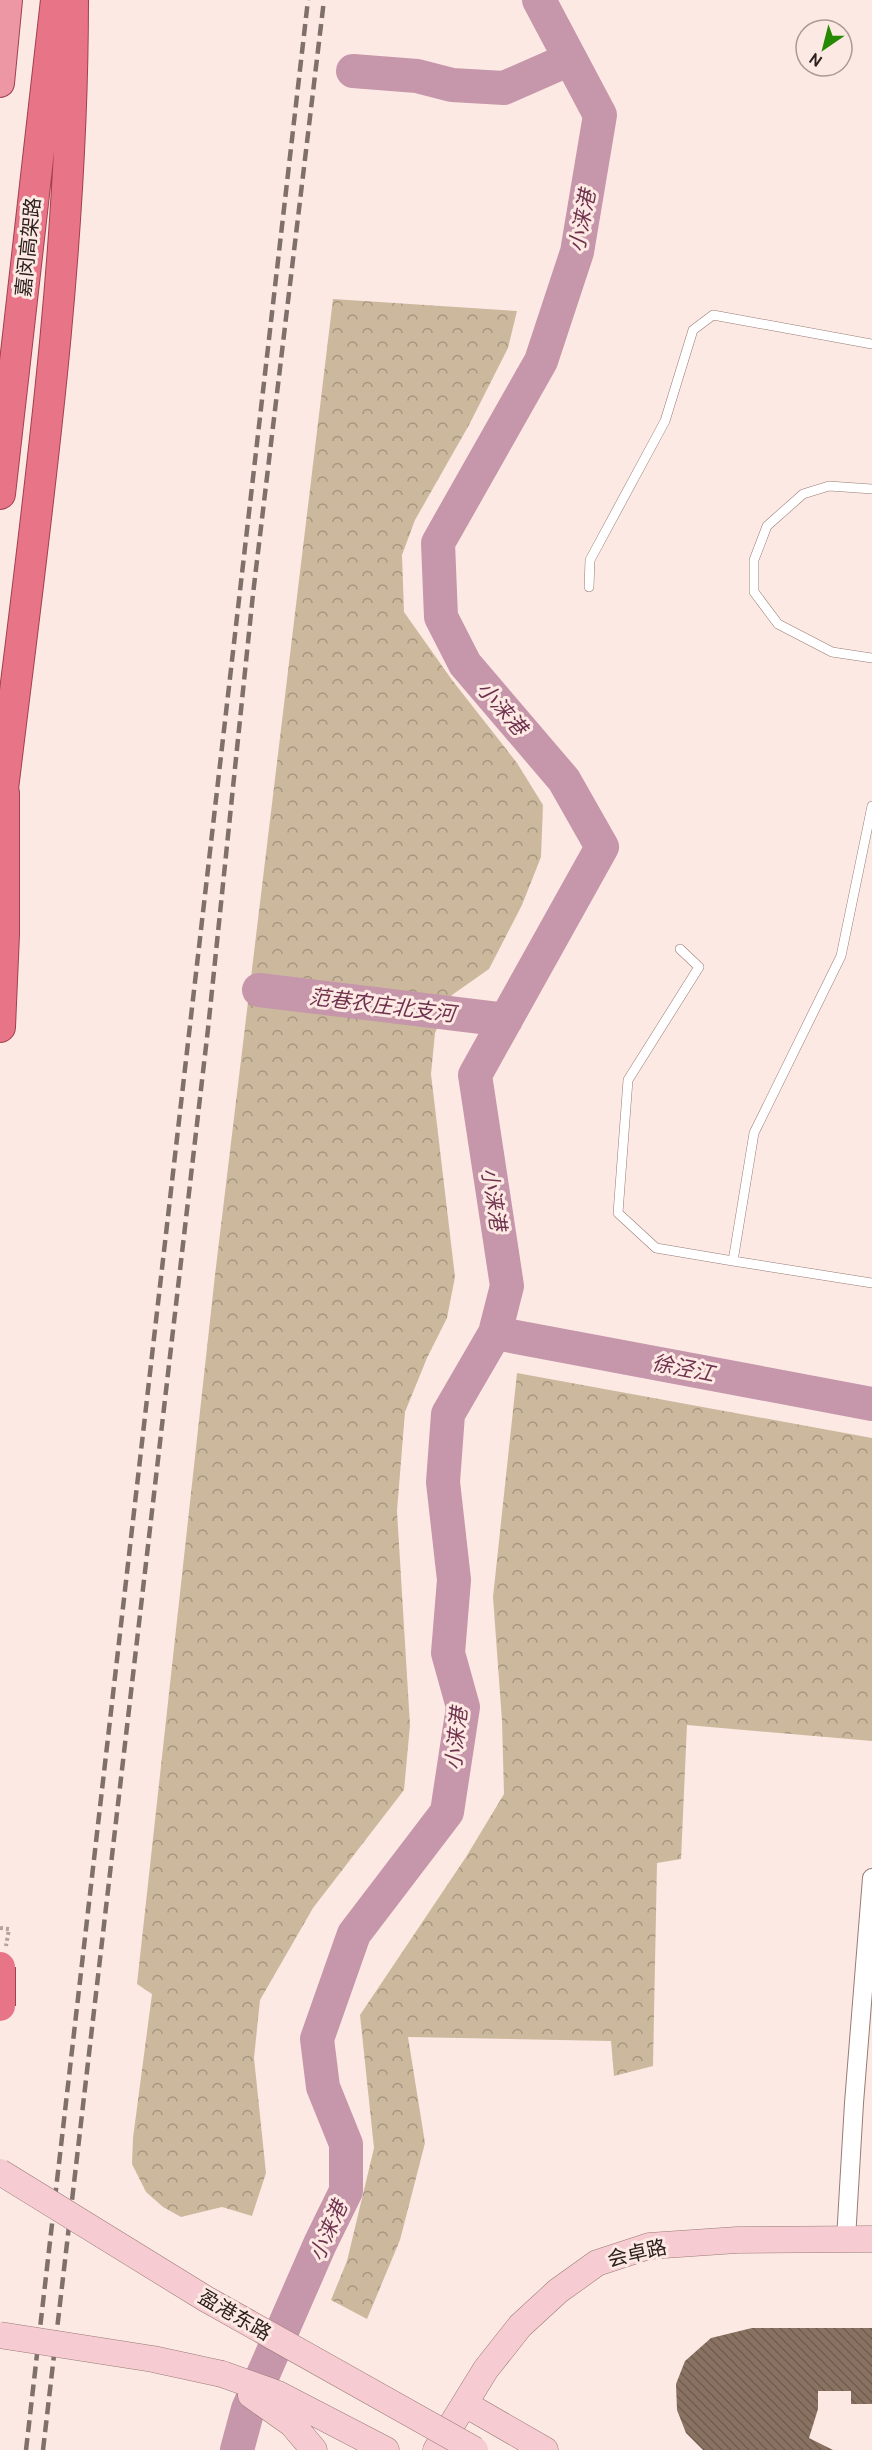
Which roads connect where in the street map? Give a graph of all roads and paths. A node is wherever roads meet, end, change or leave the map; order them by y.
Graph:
1 (8, 0) edge
2 (49, 0) edge
3 (56, 0) edge
4 (73, 0) edge
5 (0, 83) edge
6 (872, 344) edge
7 (0, 456) edge
8 (872, 489) edge
9 (0, 494) edge
10 (589, 587) dead end
11 (872, 657) edge
12 (4, 778) junction
13 (872, 806) edge
14 (0, 814) edge
15 (680, 949) dead end
16 (0, 1027) edge
17 (733, 1262) junction
18 (872, 1283) edge
19 (872, 1878) edge
20 (0, 1967) edge
21 (0, 2006) edge
22 (0, 2172) edge
23 (846, 2239) junction
24 (872, 2239) edge
25 (0, 2335) edge
26 (222, 2374) junction
27 (465, 2404) junction
28 (314, 2450) edge
29 (386, 2450) edge
30 (436, 2450) edge
31 (475, 2450) edge
32 (545, 2450) edge

1 - 5 main road
2 - 7 main road
3 - 9 highway, 嘉闵高架路
4 - 12 highway
6 - 10 lane
8 - 11 lane
12 - 14 highway
12 - 16 highway
13 - 17 lane
15 - 17 lane
17 - 18 lane
19 - 23 street
20 - 21 highway, bridge
22 - 31 main road, 盈港东路, bridge
23 - 24 main road, 会卓路
23 - 27 main road, 会卓路
25 - 26 main road, bridge
26 - 28 main road
26 - 29 main road
27 - 30 main road, 会卓路
27 - 32 main road

